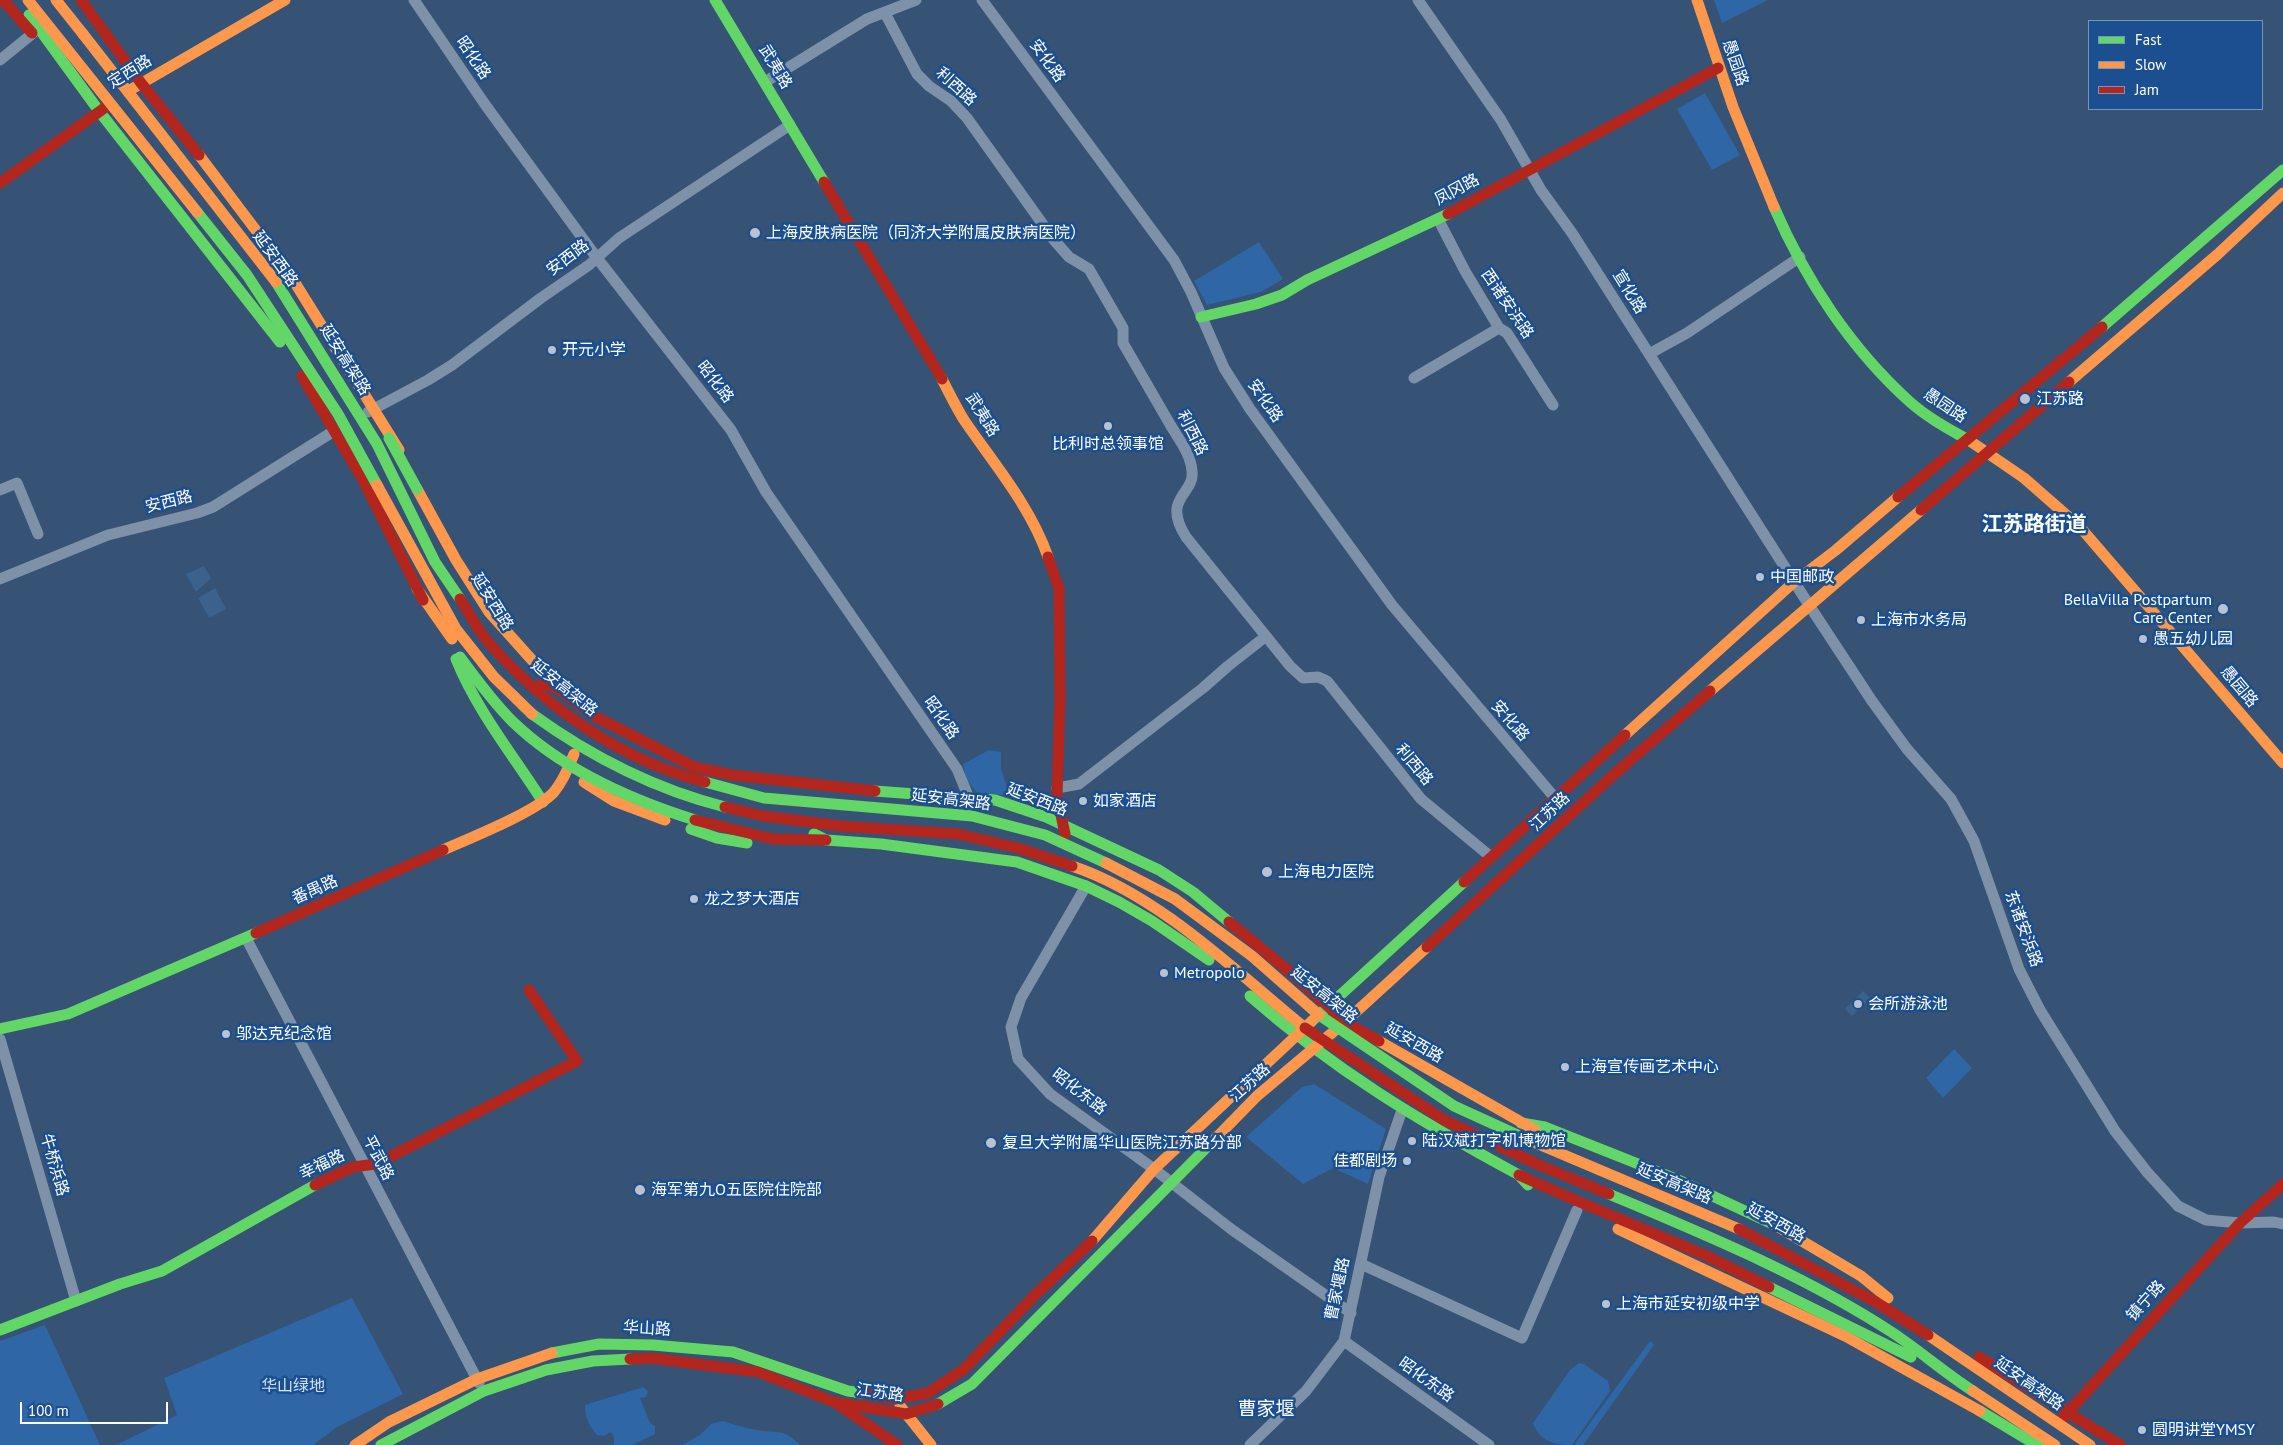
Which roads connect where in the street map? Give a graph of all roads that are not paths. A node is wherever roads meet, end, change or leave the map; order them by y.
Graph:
1 (4, 0) edge
2 (18, 0) edge
3 (24, 0) edge
4 (28, 0) edge
5 (56, 0) edge
6 (64, 0) edge
7 (72, 0) edge
8 (81, 0) edge
9 (285, 0) edge
10 (414, 0) edge
11 (715, 0) edge
12 (916, 0) edge
13 (982, 0) edge
14 (1418, 0) edge
15 (1697, 0) edge
16 (885, 13) junction
17 (39, 14) junction
18 (32, 34) junction
19 (56, 54) junction
20 (0, 60) edge
21 (1718, 68) junction
22 (765, 82) junction
23 (141, 83) junction
24 (130, 89) junction
25 (99, 111) junction
26 (790, 125) junction
27 (176, 156) junction
28 (1528, 170) junction
29 (2283, 170) edge
30 (0, 183) edge
31 (2283, 193) edge
32 (242, 212) junction
33 (1438, 219) junction
34 (1800, 257) junction
35 (597, 258) junction
36 (255, 259) junction
37 (1201, 317) junction
38 (1499, 328) junction
39 (1649, 354) junction
40 (328, 362) junction
41 (1414, 378) dead end
42 (1553, 405) dead end
43 (370, 411) junction
44 (334, 431) junction
45 (1965, 439) junction
46 (1987, 452) junction
47 (0, 490) edge
48 (38, 534) dead end
49 (0, 579) edge
50 (1794, 582) junction
51 (430, 583) junction
52 (417, 589) junction
53 (1809, 605) junction
54 (1265, 636) junction
55 (456, 659) junction
56 (558, 688) junction
57 (594, 716) junction
58 (573, 756) junction
59 (2283, 764) edge
60 (567, 772) junction
61 (1057, 788) junction
62 (969, 798) junction
63 (1555, 798) junction
64 (543, 802) junction
65 (1062, 826) junction
66 (826, 840) junction
67 (1491, 857) junction
68 (1086, 886) junction
69 (246, 938) junction
70 (529, 990) dead end
71 (1328, 1008) junction
72 (1345, 1022) junction
73 (0, 1029) edge
74 (1295, 1036) junction
75 (0, 1039) edge
76 (1314, 1049) junction
77 (1402, 1110) junction
78 (1521, 1123) junction
79 (364, 1166) junction
80 (1154, 1169) junction
81 (1519, 1175) junction
82 (1171, 1183) junction
83 (2283, 1184) edge
84 (1576, 1205) junction
85 (2240, 1223) junction
86 (2283, 1224) edge
87 (1360, 1264) junction
88 (1756, 1269) junction
89 (1748, 1289) junction
90 (76, 1301) junction
91 (1830, 1307) junction
92 (1351, 1313) junction
93 (1820, 1324) junction
94 (0, 1330) edge
95 (1344, 1341) junction
96 (1959, 1354) junction
97 (1950, 1376) junction
98 (477, 1379) junction
99 (484, 1391) junction
100 (895, 1399) junction
101 (834, 1402) junction
102 (2069, 1412) junction
103 (906, 1414) junction
104 (370, 1433) junction
105 (2043, 1444) edge
106 (355, 1445) edge
107 (381, 1445) edge
108 (897, 1445) edge
109 (931, 1445) edge
110 (1250, 1445) edge
111 (1489, 1445) edge
112 (2055, 1445) edge
113 (2090, 1445) edge
114 (2120, 1445) edge

1 - 18 main road
2 - 19 main road
3 - 17 main road, bridge
4 - 17 main road, 延安高架路, bridge
5 - 27 main road, 延安高架路, bridge
6 - 24 main road, 延安西路
7 - 27 main road, bridge
8 - 23 main road
9 - 23 main road, 定西路
10 - 35 street, 昭化路
11 - 22 main road, 武夷路
12 - 16 street
13 - 37 street, 安化路
14 - 28 street, 宣化路
15 - 21 main road, 愚园路
16 - 22 street
16 - 54 street, 利西路
17 - 51 main road, 延安高架路, bridge
18 - 19 main road
18 - 20 street
19 - 25 main road
21 - 28 main road, 凤冈路
21 - 34 main road, 愚园路
22 - 26 main road, 武夷路
23 - 24 main road, 定西路
23 - 32 main road
24 - 25 main road, 定西路
24 - 36 main road, 延安西路
25 - 30 main road, 定西路
25 - 44 main road
26 - 35 street, 安西路
26 - 61 main road, 武夷路
27 - 40 main road, 延安高架路, bridge
28 - 33 main road, 凤冈路
28 - 39 street, 宣化路
29 - 45 main road, 江苏路
31 - 46 main road, 江苏路
32 - 36 main road
32 - 43 main road
33 - 37 main road, 凤冈路
33 - 38 street, 西诸安浜路
34 - 39 street
34 - 45 main road, 愚园路
35 - 43 street, 安西路
35 - 62 street, 昭化路
36 - 43 main road, 延安西路
37 - 63 street, 安化路
38 - 41 street
38 - 42 street, 西诸安浜路
39 - 50 street, 宣化路
40 - 56 main road, bridge
40 - 96 main road, 延安高架路, bridge
43 - 56 main road
43 - 56 main road, 延安西路
44 - 49 street, 安西路
44 - 52 main road
45 - 46 main road, 愚园路
45 - 50 main road, 江苏路
46 - 53 main road, 江苏路
46 - 59 main road, 愚园路
47 - 48 street
50 - 53 street, 宣化路
50 - 63 main road, 江苏路
51 - 66 main road, bridge
51 - 97 main road, 延安高架路, bridge
52 - 55 main road
52 - 58 main road
53 - 72 main road, 江苏路
53 - 85 street, 东诸安浜路
54 - 61 street
54 - 67 street, 利西路
55 - 60 main road
55 - 64 main road
56 - 57 main road, 延安西路
57 - 58 main road, 番禺路
57 - 62 main road, 延安西路
58 - 60 main road, 番禺路
58 - 66 main road
60 - 64 main road, 番禺路
60 - 66 main road
61 - 65 main road, 武夷路
62 - 65 main road, 延安西路
63 - 67 main road, 江苏路
64 - 69 main road, 番禺路
65 - 68 main road, 武夷路
65 - 71 main road, 延安西路
66 - 68 main road
67 - 71 main road, 江苏路
68 - 74 main road
68 - 80 street, 昭化东路
69 - 73 main road, 番禺路
69 - 79 street, 平武路
70 - 79 main road, 幸福路
71 - 72 main road, 延安西路
71 - 74 main road, 江苏路
72 - 76 main road, 江苏路
72 - 78 main road, 延安西路
74 - 76 main road
74 - 80 main road, 江苏路
75 - 90 street, 牛桥浜路
76 - 77 main road
76 - 82 main road, 江苏路
77 - 81 main road
77 - 87 street, 曹家堰路
78 - 96 main road, bridge
78 - 102 main road, 延安西路
79 - 90 main road, 幸福路
79 - 98 street, 平武路
80 - 82 street, 昭化东路
80 - 100 main road, 江苏路
81 - 84 main road
81 - 88 main road
82 - 92 street, 昭化东路
82 - 103 main road, 江苏路
83 - 85 main road, 镇宁路
84 - 87 street
84 - 89 main road
84 - 97 main road, bridge
85 - 86 street, 东诸安浜路
85 - 102 main road, 镇宁路
87 - 92 street, 曹家堰路
88 - 89 main road
88 - 91 main road
89 - 93 main road
90 - 94 main road, 幸福路
91 - 93 main road
91 - 105 main road
92 - 95 street, 曹家堰路
93 - 105 main road
95 - 110 street, 曹家堰路
95 - 111 street, 昭化东路
96 - 113 main road, 延安高架路, bridge
97 - 112 main road, 延安高架路, bridge
98 - 99 street, 平武路
98 - 100 main road, 华山路
98 - 104 main road, 华山路
99 - 101 main road, 华山路
99 - 107 main road, 华山路
100 - 103 main road
101 - 103 main road, 江苏路
101 - 108 main road, 华山路
102 - 105 main road, 镇宁路
102 - 114 main road, 延安西路
103 - 109 main road
104 - 106 main road, 华山路
104 - 107 street

